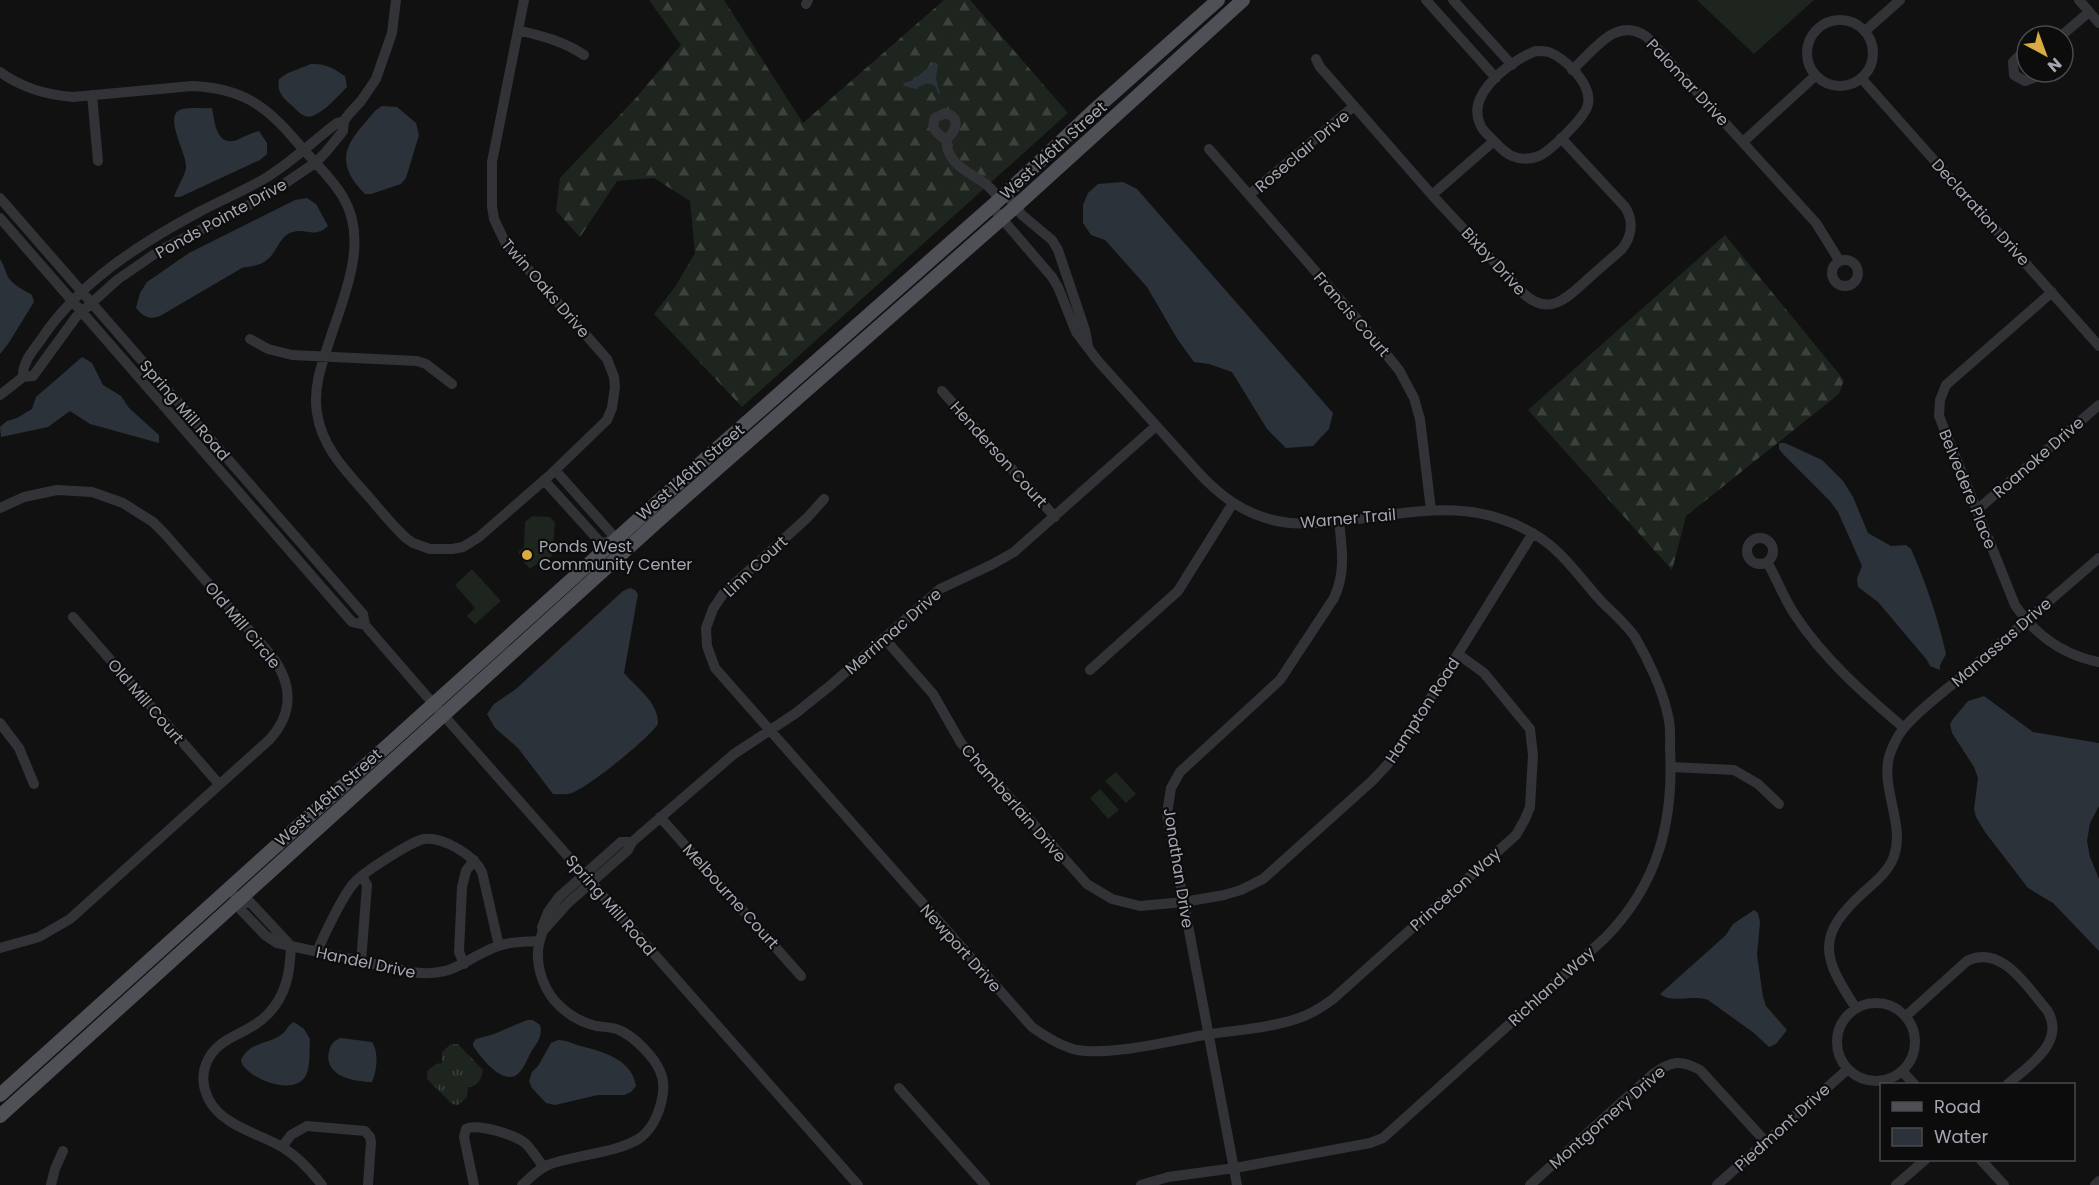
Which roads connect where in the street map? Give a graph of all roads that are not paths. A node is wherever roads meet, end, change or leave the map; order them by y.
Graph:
1 (396, 0) edge
2 (524, 0) edge
3 (1218, 0) edge
4 (1243, 0) edge
5 (1426, 0) edge
6 (1453, 0) edge
7 (1900, 0) edge
8 (2079, 0) edge
9 (2089, 12) junction
10 (2099, 22) edge
11 (2075, 24) edge
12 (518, 30) junction
13 (1865, 31) junction
14 (584, 55) dead end
15 (2015, 58) edge
16 (1316, 59) dead end
17 (1512, 64) junction
18 (1572, 70) junction
19 (0, 72) edge
20 (1815, 76) junction
21 (2015, 76) edge
22 (1496, 78) junction
23 (1862, 79) junction
24 (92, 95) junction
25 (1354, 106) junction
26 (344, 121) junction
27 (1561, 138) junction
28 (946, 140) dead end
29 (1494, 141) junction
30 (1743, 142) junction
31 (1209, 149) dead end
32 (304, 150) junction
33 (98, 161) dead end
34 (315, 163) junction
35 (1249, 195) junction
36 (1432, 195) junction
37 (0, 198) edge
38 (999, 200) junction
39 (1015, 207) junction
40 (0, 218) edge
41 (1001, 218) junction
42 (1839, 260) dead end
43 (1069, 282) junction
44 (1058, 287) junction
45 (2052, 292) junction
46 (77, 296) junction
47 (86, 307) junction
48 (250, 339) dead end
49 (1088, 346) junction
50 (2099, 346) edge
51 (323, 357) junction
52 (23, 377) junction
53 (452, 384) dead end
54 (942, 391) dead end
55 (0, 395) edge
56 (2099, 405) edge
57 (764, 407) junction
58 (775, 419) junction
59 (1156, 426) junction
60 (549, 475) junction
61 (824, 499) dead end
62 (1233, 503) junction
63 (0, 508) edge
64 (1431, 510) junction
65 (1977, 510) junction
66 (1055, 517) junction
67 (1339, 521) junction
68 (1533, 533) junction
69 (612, 543) junction
70 (622, 554) junction
71 (2099, 558) edge
72 (1767, 562) dead end
73 (1584, 583) joint
74 (73, 617) dead end
75 (2026, 621) junction
76 (884, 638) junction
77 (1458, 654) junction
78 (2099, 662) edge
79 (1090, 669) dead end
80 (433, 704) junction
81 (443, 715) junction
82 (0, 723) edge
83 (1904, 728) junction
84 (769, 730) junction
85 (1671, 767) junction
86 (34, 784) dead end
87 (219, 784) junction
88 (1779, 804) dead end
89 (660, 817) junction
90 (474, 860) junction
91 (362, 876) junction
92 (587, 879) junction
93 (229, 889) junction
94 (240, 901) junction
95 (1184, 902) junction
96 (541, 936) junction
97 (291, 945) junction
98 (499, 945) junction
99 (0, 948) edge
100 (317, 952) junction
101 (361, 962) junction
102 (464, 964) junction
103 (801, 976) dead end
104 (1856, 1008) junction
105 (1906, 1016) junction
106 (1209, 1034) junction
107 (1848, 1069) junction
108 (1902, 1071) junction
109 (1913, 1083) edge
110 (2009, 1083) edge
111 (899, 1088) dead end
112 (0, 1095) edge
113 (0, 1116) edge
114 (1765, 1141) junction
115 (282, 1147) junction
116 (63, 1151) dead end
117 (1924, 1161) edge
118 (1982, 1161) edge
119 (544, 1167) junction
120 (1235, 1168) junction
121 (2099, 1181) edge
122 (51, 1185) edge
123 (322, 1185) edge
124 (368, 1185) edge
125 (474, 1185) edge
126 (522, 1185) edge
127 (858, 1185) edge
128 (985, 1185) edge
129 (1141, 1185) edge
130 (1238, 1185) edge
131 (1530, 1185) edge
132 (1717, 1185) edge
133 (1896, 1185) edge
134 (2004, 1185) edge
135 (2094, 1185) edge

1 - 26 street, Ponds Pointe Drive
2 - 12 street, Twin Oaks Drive
3 - 38 main road, West 146th Street
4 - 39 main road, West 146th Street
5 - 22 street
6 - 17 street
7 - 13 street
8 - 9 street
9 - 10 street
9 - 11 street
12 - 14 street
12 - 60 street, Twin Oaks Drive
13 - 20 street
13 - 23 street
15 - 21 street
16 - 25 street, Bixby Drive
17 - 18 street
17 - 22 street
18 - 27 street
18 - 30 street, Palomar Drive
19 - 24 street, Twin Oaks Drive
20 - 23 street
20 - 30 street
22 - 29 street
23 - 45 street, Declaration Drive
24 - 32 street, Twin Oaks Drive
24 - 33 street
25 - 35 street, Roseclair Drive
25 - 36 street, Bixby Drive
26 - 32 street, Ponds Pointe Drive
26 - 34 street, Ponds Pointe Drive
27 - 29 street
27 - 36 street, Bixby Drive
28 - 38 street
29 - 36 street
30 - 42 street, Palomar Drive
31 - 35 street, Francis Court
32 - 34 street, Twin Oaks Drive
32 - 46 street, Ponds Pointe Drive
34 - 47 street, Ponds Pointe Drive
34 - 51 street, Twin Oaks Drive
35 - 64 street, Francis Court
37 - 46 street, Spring Mill Road
38 - 39 street, Warner Trail
38 - 41 street, Warner Trail
38 - 57 main road, West 146th Street
39 - 41 main road, West 146th Street
39 - 43 street, Warner Trail
40 - 46 street, Spring Mill Road
41 - 44 street, Warner Trail
41 - 58 main road, West 146th Street
43 - 44 street
43 - 49 street, Warner Trail
44 - 49 street, Warner Trail
45 - 50 street, Declaration Drive
45 - 65 street, Belvedere Place
46 - 47 street, Spring Mill Road
46 - 52 street, Ponds Pointe Drive
47 - 52 street, Ponds Pointe Drive
47 - 80 street, Spring Mill Road
48 - 51 street
49 - 59 street, Warner Trail
51 - 53 street
51 - 60 street, Twin Oaks Drive
52 - 55 street, Ponds Pointe Drive
54 - 66 street, Henderson Court
56 - 65 street, Roanoke Drive
57 - 58 main road
57 - 69 main road, West 146th Street
58 - 70 main road, West 146th Street
59 - 62 street, Warner Trail
59 - 66 street, Merrimac Drive
60 - 69 street
61 - 84 street, Linn Court
62 - 67 street, Warner Trail
62 - 79 street
63 - 87 street, Old Mill Circle
64 - 67 street, Warner Trail
64 - 68 street, Warner Trail
65 - 75 street, Belvedere Place
66 - 76 street, Merrimac Drive
67 - 95 street, Jonathan Drive
68 - 73 street, Warner Trail
68 - 77 street, Hampton Road
69 - 70 street
69 - 80 main road, West 146th Street
70 - 81 main road, West 146th Street
71 - 75 street, Manassas Drive
72 - 83 street
73 - 85 street, Richland Way
74 - 87 street, Old Mill Court
75 - 78 street, Belvedere Place
75 - 83 street, Manassas Drive
76 - 84 street, Merrimac Drive
76 - 95 street, Chamberlain Drive
77 - 95 street, Hampton Road
77 - 106 street, Princeton Way
80 - 81 street, Spring Mill Road
80 - 93 main road, West 146th Street
81 - 92 street, Spring Mill Road
81 - 94 main road, West 146th Street
82 - 86 street
83 - 104 street
84 - 89 street, Merrimac Drive
84 - 106 street, Newport Drive
85 - 88 street
85 - 120 street, Richland Way
87 - 99 street, Old Mill Circle
89 - 92 street, Merrimac Drive
89 - 103 street, Melbourne Court
90 - 91 street
90 - 98 street
90 - 102 street
91 - 100 street
91 - 101 street
92 - 96 street, Merrimac Drive
92 - 127 street, Spring Mill Road
93 - 94 street
93 - 112 main road, West 146th Street
94 - 97 street
94 - 113 main road, West 146th Street
95 - 106 street, Jonathan Drive
96 - 98 street, Handel Drive
96 - 119 street
97 - 100 street, Handel Drive
97 - 115 street
98 - 102 street, Handel Drive
100 - 101 street, Handel Drive
101 - 102 street, Handel Drive
104 - 105 street
104 - 107 street
105 - 108 street
105 - 110 street
106 - 120 street, Jonathan Drive
107 - 108 street
107 - 114 street, Piedmont Drive
108 - 109 street
111 - 128 street
114 - 131 street, Montgomery Drive
114 - 132 street, Piedmont Drive
115 - 123 street
115 - 124 street
116 - 122 street
117 - 133 street
118 - 134 street
119 - 125 street
119 - 126 street
120 - 129 street, Richland Way
120 - 130 street, Jonathan Drive
121 - 135 street

